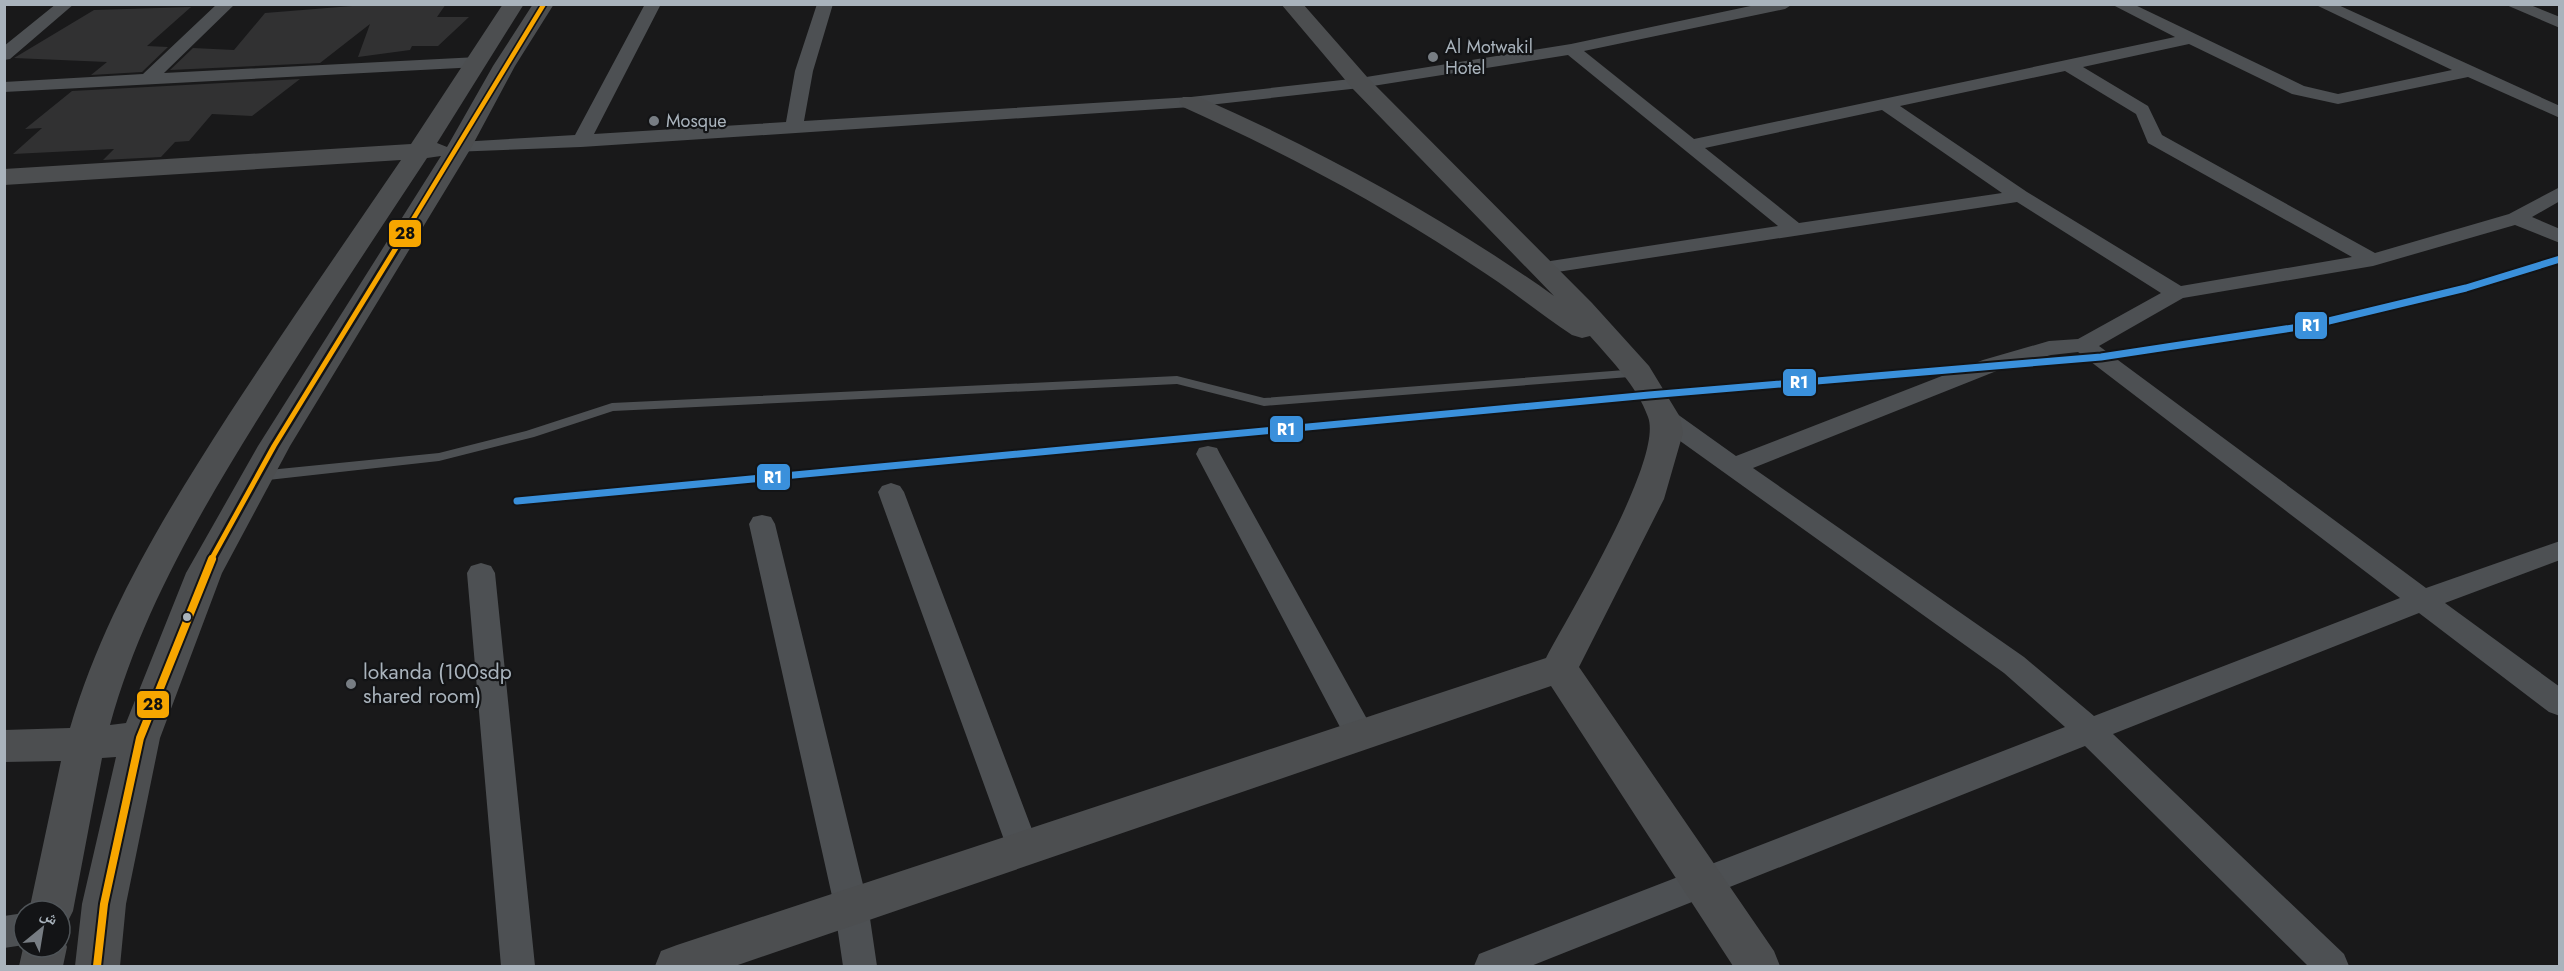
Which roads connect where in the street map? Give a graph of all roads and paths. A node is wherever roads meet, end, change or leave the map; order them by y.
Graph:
1 (66, 4) edge
2 (227, 4) edge
3 (514, 4) edge
4 (544, 4) edge
5 (653, 4) edge
6 (825, 4) edge
7 (1291, 4) edge
8 (1785, 4) edge
9 (2119, 4) edge
10 (2322, 4) edge
11 (2512, 4) edge
12 (2559, 23) edge
13 (2189, 39) junction
14 (1571, 48) junction
15 (4, 55) edge
16 (478, 62) junction
17 (2068, 65) junction
18 (2469, 72) junction
19 (148, 79) junction
20 (1360, 83) junction
21 (5, 87) edge
22 (1191, 102) junction
23 (1886, 105) junction
24 (2559, 113) edge
25 (794, 127) junction
26 (581, 141) junction
27 (1693, 145) junction
28 (459, 148) junction
29 (420, 151) junction
30 (4, 177) edge
31 (2559, 193) edge
32 (2020, 196) junction
33 (2516, 218) junction
34 (1795, 230) junction
35 (2559, 237) edge
36 (2373, 260) junction
37 (1544, 268) junction
38 (2177, 293) junction
39 (2083, 345) junction
40 (1627, 362) junction
41 (1664, 417) junction
42 (274, 446) junction
43 (222, 449) junction
44 (1208, 454) dead end
45 (1734, 466) junction
46 (259, 476) junction
47 (891, 492) dead end
48 (762, 524) dead end
49 (2559, 550) edge
50 (481, 573) dead end
51 (2423, 600) junction
52 (1559, 668) junction
53 (2559, 704) edge
54 (2091, 732) junction
55 (1361, 737) junction
56 (140, 738) junction
57 (84, 744) junction
58 (4, 746) edge
59 (1023, 848) junction
60 (1702, 882) junction
61 (53, 899) edge
62 (851, 905) junction
63 (97, 966) edge
64 (518, 966) edge
65 (677, 966) edge
66 (860, 966) edge
67 (1491, 966) edge
68 (1758, 966) edge
69 (2332, 966) edge

1 - 15 street
2 - 19 street
3 - 16 street
4 - 28 street
5 - 26 street
6 - 25 street
7 - 20 street
8 - 14 street
9 - 13 street
10 - 18 street
11 - 12 street
13 - 17 street
13 - 18 street
14 - 20 street
14 - 27 street
16 - 19 street
16 - 29 street
17 - 23 street
17 - 36 street
18 - 24 street
19 - 21 street
20 - 22 street
20 - 37 street
22 - 25 street
22 - 40 street
23 - 27 street
23 - 32 street
25 - 26 street
26 - 28 street
27 - 34 street
28 - 29 street
28 - 42 street
29 - 30 street
29 - 43 street
31 - 33 street
32 - 34 street
32 - 38 street
33 - 35 street
33 - 36 street
34 - 37 street
36 - 38 street
37 - 40 street
38 - 39 street
39 - 45 street
39 - 51 street
40 - 41 street
40 - 46 lane
41 - 45 street
41 - 52 street
42 - 43 street
42 - 46 street
43 - 57 street
44 - 55 street
45 - 54 street
46 - 56 street
47 - 59 street
48 - 62 street
49 - 51 street
50 - 64 street
51 - 53 street
51 - 54 street
52 - 55 street
52 - 60 street
54 - 60 street
54 - 69 street
55 - 59 street
56 - 57 street
56 - 63 street
57 - 58 street
57 - 61 street
59 - 62 street
60 - 67 street
60 - 68 street
62 - 65 street
62 - 66 street

